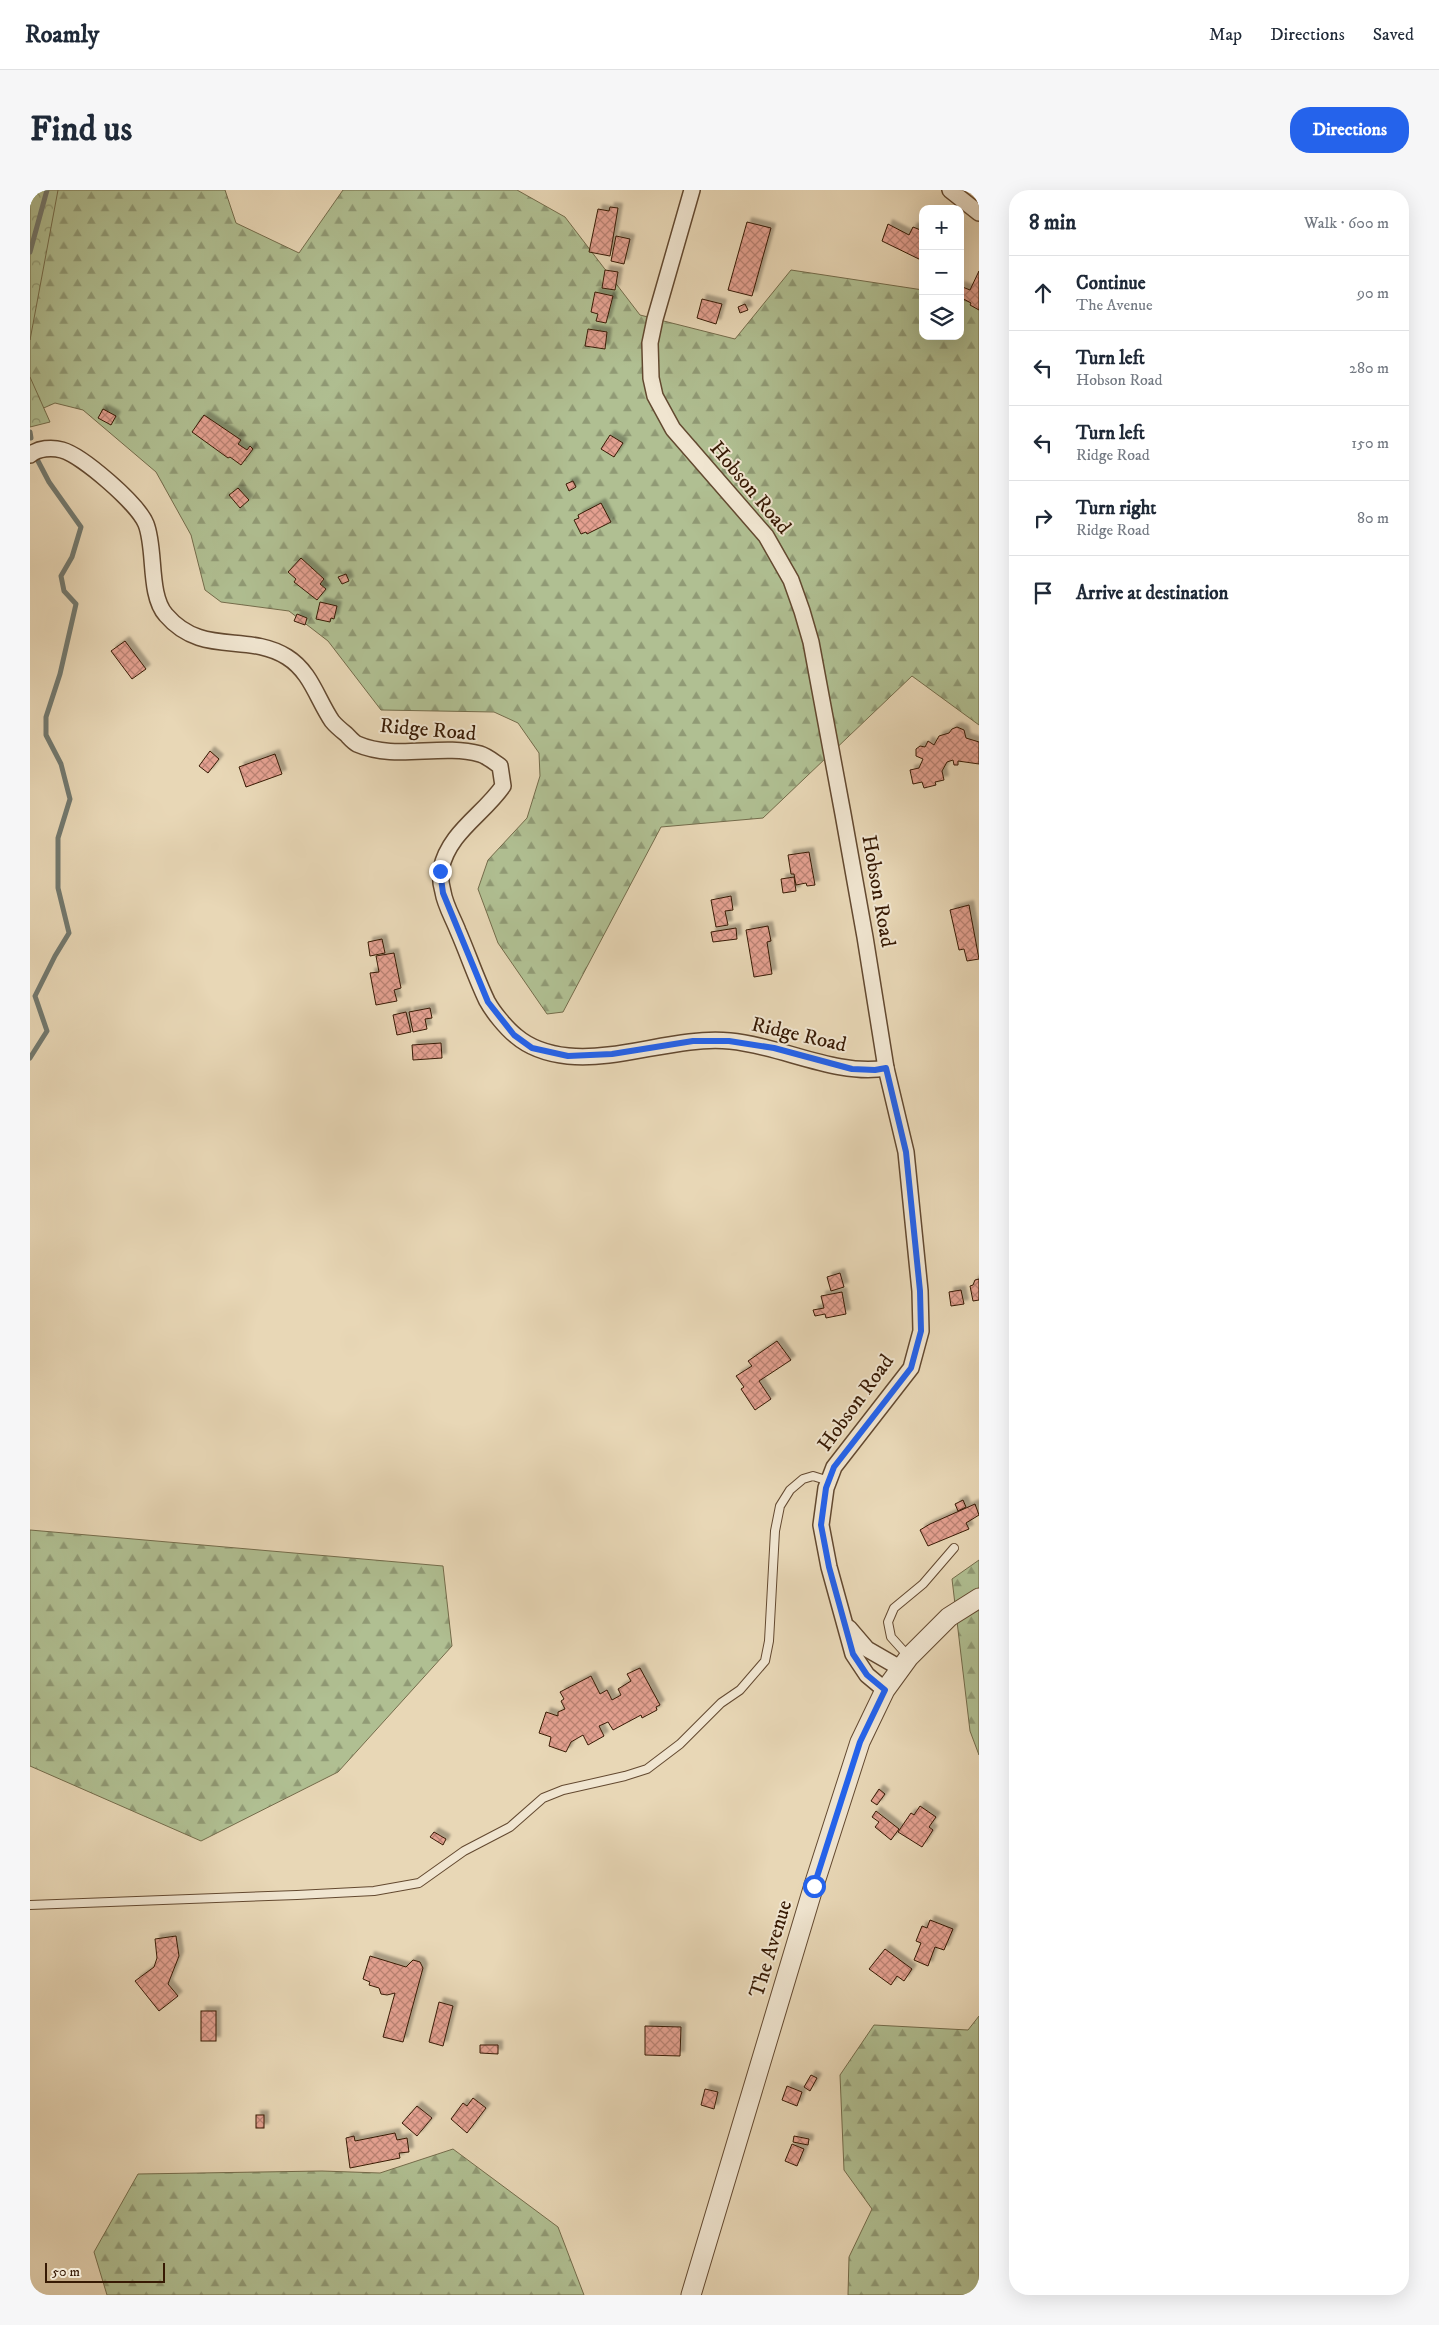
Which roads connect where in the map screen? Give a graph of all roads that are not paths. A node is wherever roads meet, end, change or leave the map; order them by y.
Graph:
1 (692, 190) edge
2 (950, 190) edge
3 (979, 213) edge
4 (30, 455) edge
5 (886, 1068) junction
6 (829, 1481) junction
7 (954, 1548) dead end
8 (979, 1598) edge
9 (845, 1622) junction
10 (904, 1662) junction
11 (885, 1690) junction
12 (30, 1905) edge
13 (691, 2295) edge

1 - 5 street, Hobson Road
2 - 3 street
4 - 5 street, Ridge Road
5 - 6 street, Hobson Road
6 - 9 street, Hobson Road
6 - 12 lane
7 - 10 lane
8 - 10 street, The Avenue
9 - 10 street, Hobson Road
9 - 11 street, Hobson Road
10 - 11 street, The Avenue
11 - 13 street, The Avenue

